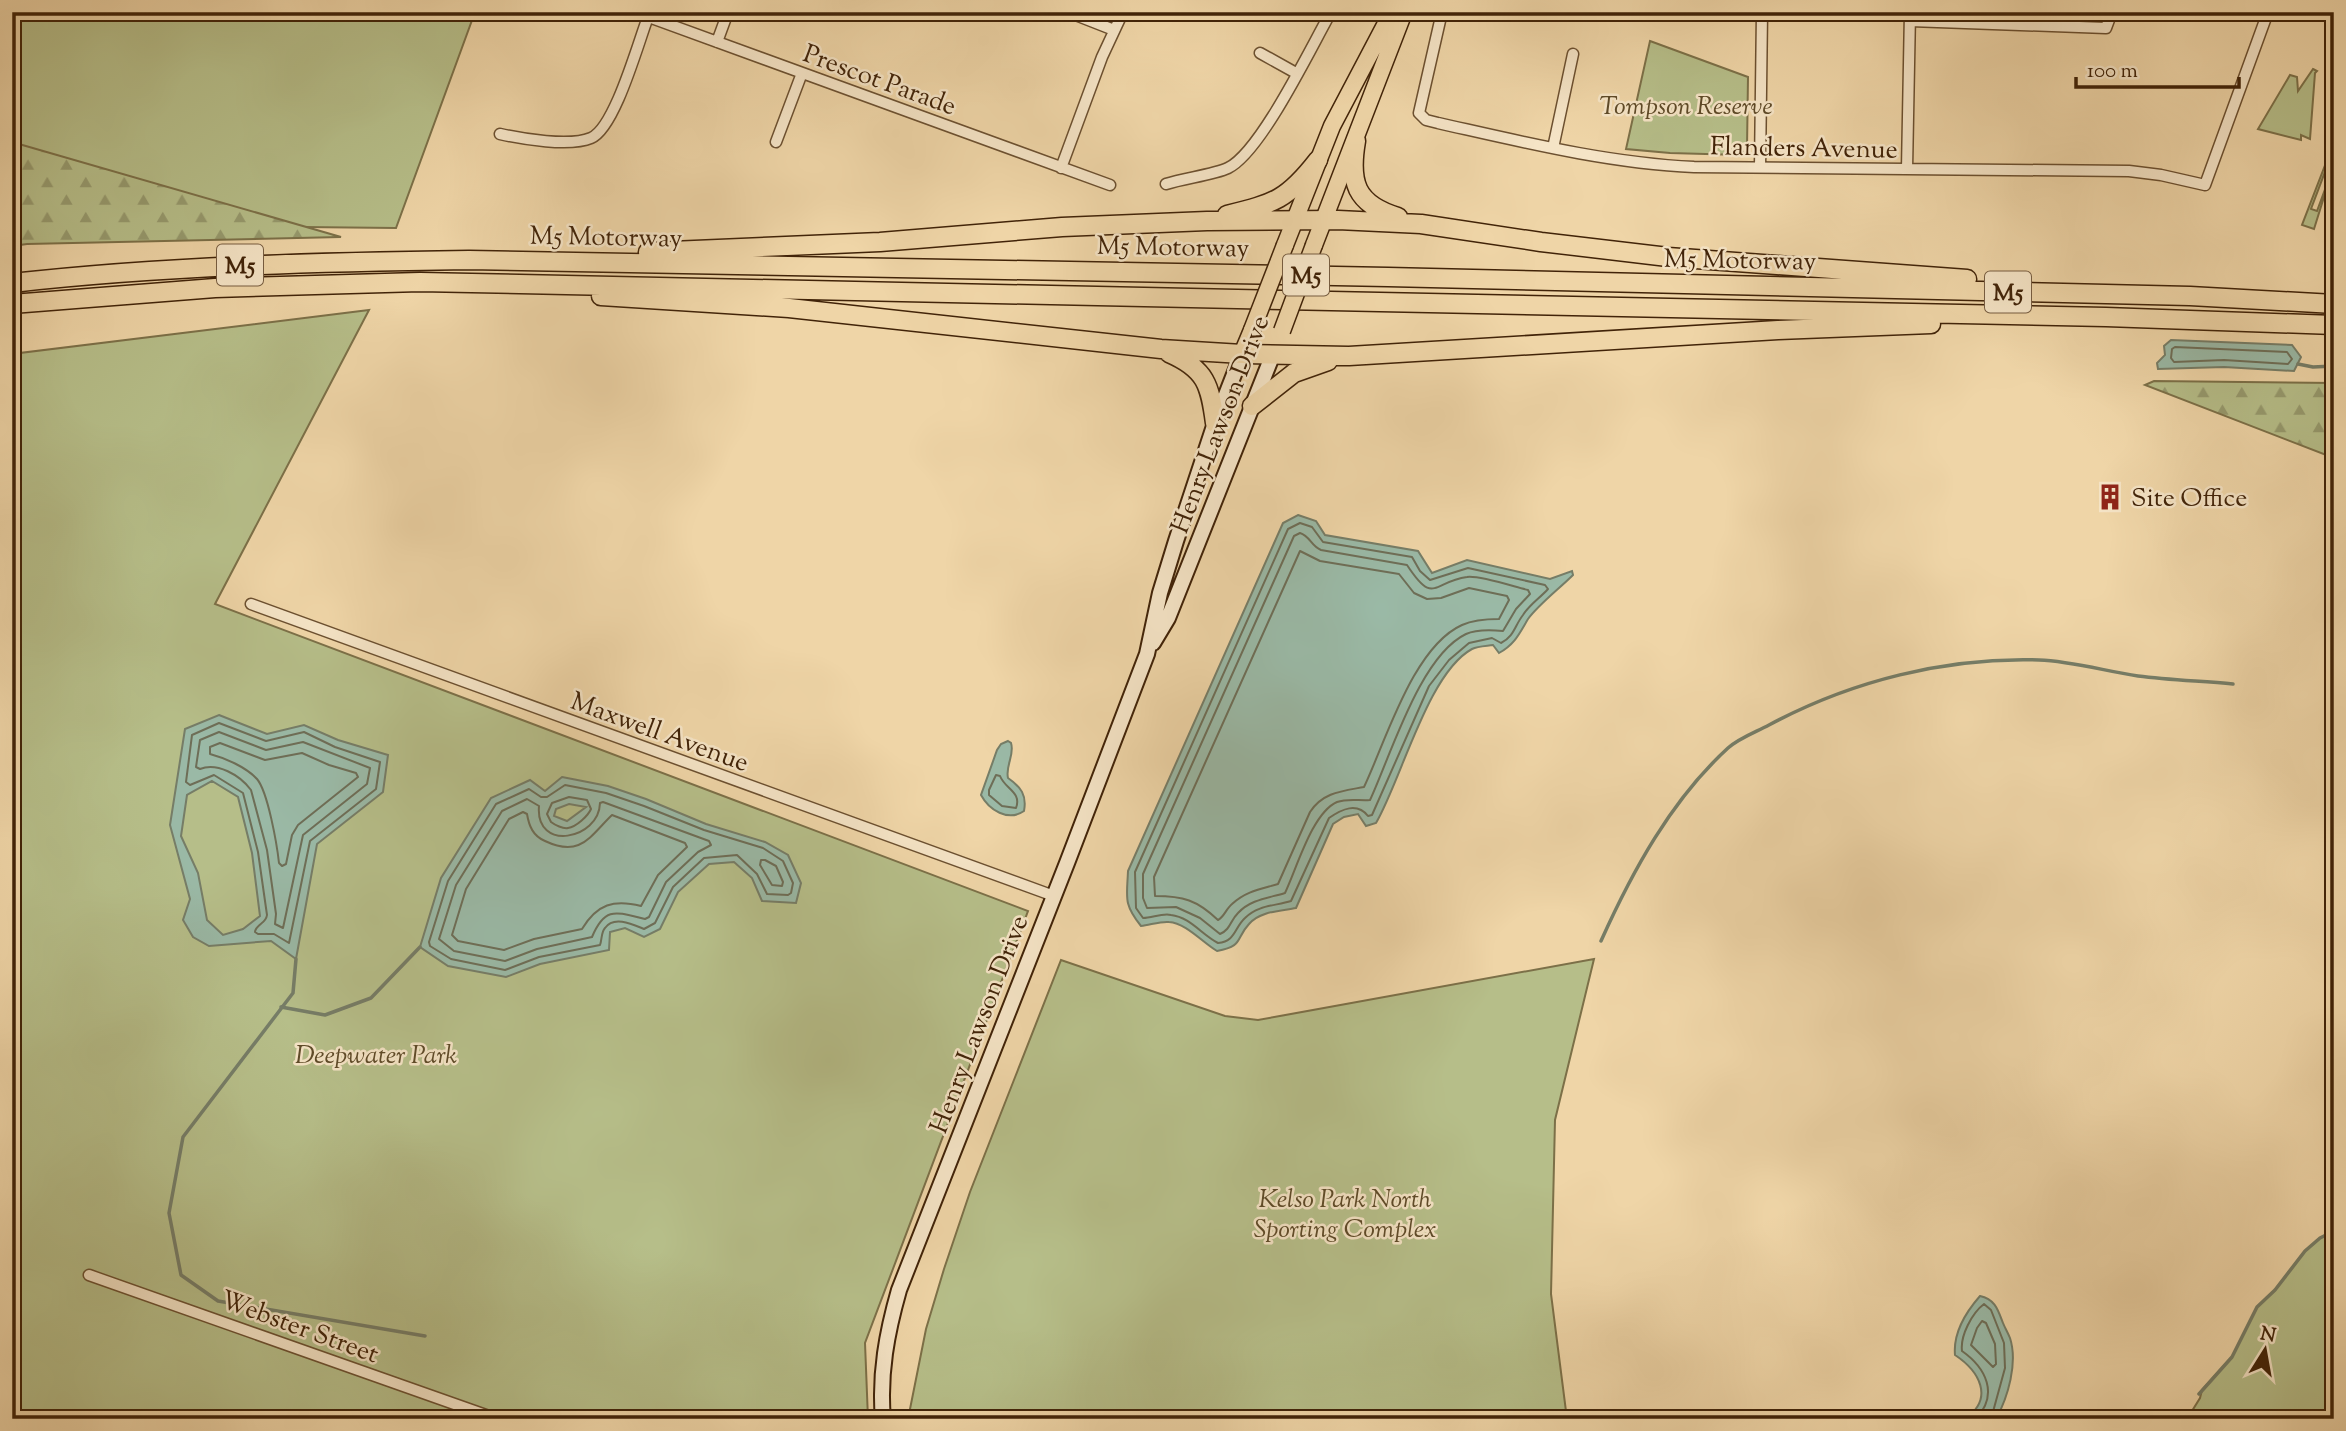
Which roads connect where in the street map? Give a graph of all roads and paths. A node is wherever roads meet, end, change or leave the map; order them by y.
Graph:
1 (635, 12) edge
2 (727, 12) edge
3 (1068, 12) edge
4 (1123, 12) edge
5 (1331, 12) edge
6 (1392, 12) edge
7 (1404, 12) edge
8 (1442, 12) edge
9 (1762, 12) edge
10 (2112, 12) edge
11 (2268, 12) edge
12 (648, 17) junction
13 (1910, 17) edge
14 (1114, 30) junction
15 (717, 42) junction
16 (1260, 53) dead end
17 (1573, 54) dead end
18 (802, 73) junction
19 (1296, 73) junction
20 (500, 134) dead end
21 (1356, 141) junction
22 (776, 142) dead end
23 (1553, 148) junction
24 (1318, 160) junction
25 (1760, 167) junction
26 (1061, 168) junction
27 (1907, 169) junction
28 (1166, 184) dead end
29 (1110, 185) dead end
30 (1294, 220) junction
31 (1207, 221) junction
32 (1324, 221) junction
33 (1421, 224) junction
34 (469, 260) junction
35 (420, 282) junction
36 (12, 283) edge
37 (2190, 296) junction
38 (2334, 303) edge
39 (12, 304) edge
40 (2105, 317) junction
41 (2334, 325) edge
42 (1161, 349) junction
43 (1242, 354) junction
44 (1273, 354) junction
45 (1349, 356) junction
46 (1252, 406) junction
47 (1215, 423) junction
48 (251, 604) dead end
49 (1147, 654) junction
50 (1054, 896) junction
51 (89, 1275) dead end
52 (497, 1419) edge
53 (883, 1419) edge

1 - 12 street, Prescot Parade
2 - 15 street
3 - 14 street
4 - 14 street
5 - 19 street
6 - 24 main road, Henry Lawson Drive
7 - 21 main road, Henry Lawson Drive
8 - 23 street, Flanders Avenue
9 - 25 street
10 - 13 street
11 - 27 street, Flanders Avenue
12 - 15 street, Prescot Parade
12 - 20 street
13 - 27 street
14 - 26 street
15 - 18 street, Prescot Parade
16 - 19 street
17 - 23 street
18 - 22 street
18 - 26 street, Prescot Parade
19 - 28 street
21 - 32 main road, Henry Lawson Drive
21 - 33 highway
23 - 25 street, Flanders Avenue
24 - 30 main road, Henry Lawson Drive
24 - 31 highway
25 - 27 street, Flanders Avenue
26 - 29 street, Prescot Parade
30 - 31 highway
30 - 32 highway
30 - 43 main road, Henry Lawson Drive, bridge
31 - 34 highway
32 - 33 highway
32 - 44 main road, Henry Lawson Drive, bridge
33 - 37 highway
34 - 36 highway, M5 Motorway / M5
34 - 37 highway, M5 Motorway / M5
35 - 39 highway, M5 Motorway / M5
35 - 40 highway, M5 Motorway / M5
35 - 42 highway
37 - 38 highway, M5 Motorway / M5
40 - 41 highway, M5 Motorway / M5
40 - 45 highway
42 - 43 highway
42 - 47 highway
43 - 44 highway
43 - 47 main road, Henry Lawson Drive
44 - 45 highway
44 - 46 main road, Henry Lawson Drive
45 - 46 highway
46 - 49 main road, Henry Lawson Drive
47 - 49 main road, Henry Lawson Drive
48 - 50 street, Maxwell Avenue
49 - 50 main road, Henry Lawson Drive
50 - 53 main road, Henry Lawson Drive
51 - 52 street, Webster Street

